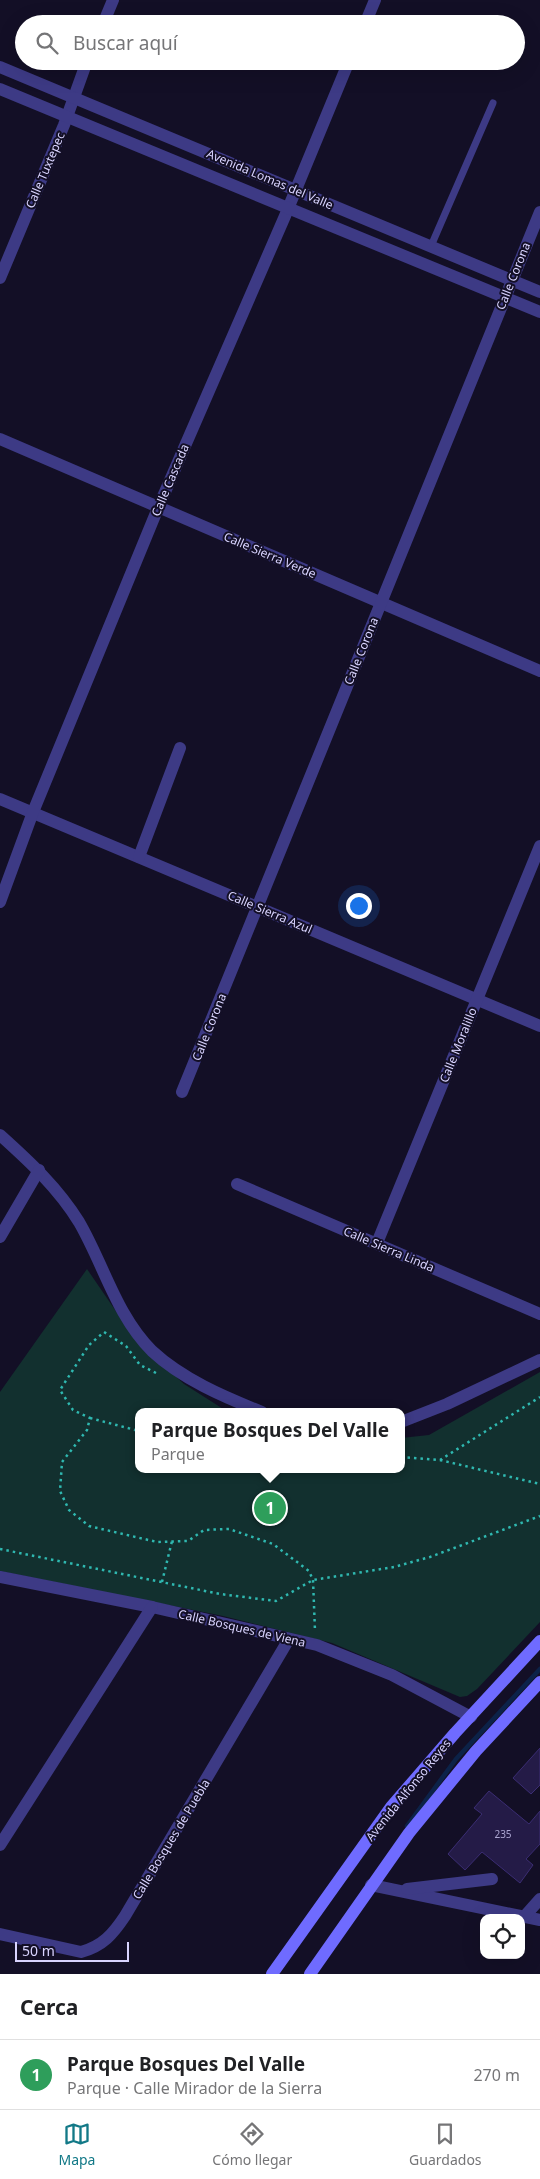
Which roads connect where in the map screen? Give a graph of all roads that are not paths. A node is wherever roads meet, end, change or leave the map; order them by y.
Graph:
1 (113, 0) edge
2 (375, 0) edge
3 (107, 15) edge
4 (369, 15) edge
5 (0, 67) edge
6 (83, 70) edge
7 (345, 70) edge
8 (0, 88) edge
9 (72, 98) junction
10 (493, 103) dead end
11 (67, 116) junction
12 (296, 190) junction
13 (288, 209) junction
14 (540, 212) edge
15 (431, 246) junction
16 (0, 278) edge
17 (511, 280) junction
18 (540, 292) edge
19 (505, 297) junction
20 (540, 312) edge
21 (0, 439) edge
22 (158, 508) junction
23 (380, 602) junction
24 (540, 671) edge
25 (180, 748) dead end
26 (0, 799) edge
27 (33, 812) junction
28 (540, 846) edge
29 (139, 857) junction
30 (0, 902) edge
31 (258, 907) junction
32 (477, 1000) junction
33 (540, 1026) edge
34 (182, 1092) dead end
35 (0, 1135) edge
36 (39, 1170) junction
37 (237, 1184) dead end
38 (0, 1237) edge
39 (377, 1243) junction
40 (540, 1314) edge
41 (540, 1360) edge
42 (252, 1408) edge
43 (405, 1420) edge
44 (2, 1580) edge
45 (152, 1608) junction
46 (289, 1639) junction
47 (540, 1641) edge
48 (540, 1682) edge
49 (471, 1717) junction
50 (0, 1846) edge
51 (492, 1880) dead end
52 (372, 1885) junction
53 (394, 1890) junction
54 (540, 1899) edge
55 (510, 1914) edge
56 (525, 1916) edge
57 (525, 1917) edge
58 (540, 1920) edge
59 (0, 1934) edge
60 (272, 1974) edge
61 (310, 1974) edge

1 - 3 street
2 - 4 street
5 - 9 street, Avenida Lomas del Valle
6 - 9 street, Calle Tuxtepec
7 - 12 street, Calle Cascada
8 - 11 street, Avenida Lomas del Valle
9 - 11 street, Calle Tuxtepec
9 - 12 street, Avenida Lomas del Valle
10 - 15 lane
11 - 13 street, Avenida Lomas del Valle
11 - 16 street, Calle Tuxtepec
12 - 13 street, Calle Cascada
12 - 15 street, Avenida Lomas del Valle
13 - 19 street, Avenida Lomas del Valle
13 - 22 street, Calle Cascada
14 - 17 street, Calle Corona
15 - 17 street, Avenida Lomas del Valle
17 - 18 street, Avenida Lomas del Valle
17 - 19 street, Calle Corona
19 - 20 street, Avenida Lomas del Valle
19 - 23 street, Calle Corona
21 - 22 street, Calle Sierra Verde
22 - 23 street, Calle Sierra Verde
22 - 27 street, Calle Cascada
23 - 24 street, Calle Sierra Verde
23 - 31 street, Calle Corona
25 - 29 street
26 - 27 street, Calle Sierra Azul
27 - 29 street, Calle Sierra Azul
27 - 30 street, Calle Cascada
28 - 32 street, Calle Moralillo
29 - 31 street, Calle Sierra Azul
31 - 32 street, Calle Sierra Azul
31 - 34 street, Calle Corona
32 - 33 street, Calle Sierra Azul
32 - 39 street, Calle Moralillo
35 - 36 street
36 - 38 street
36 - 42 street
37 - 39 street, Calle Sierra Linda
39 - 40 street, Calle Sierra Linda
41 - 43 street
44 - 45 street, Calle Bosques de Viena
45 - 46 street, Calle Bosques de Viena
45 - 50 street
46 - 49 street, Calle Bosques de Viena
46 - 59 street, Calle Bosques de Puebla
47 - 49 main road, Avenida Alfonso Reyes
48 - 52 main road
49 - 60 main road, Avenida Alfonso Reyes
51 - 53 street
52 - 53 street
52 - 61 main road
53 - 55 street
54 - 56 street
57 - 58 street

